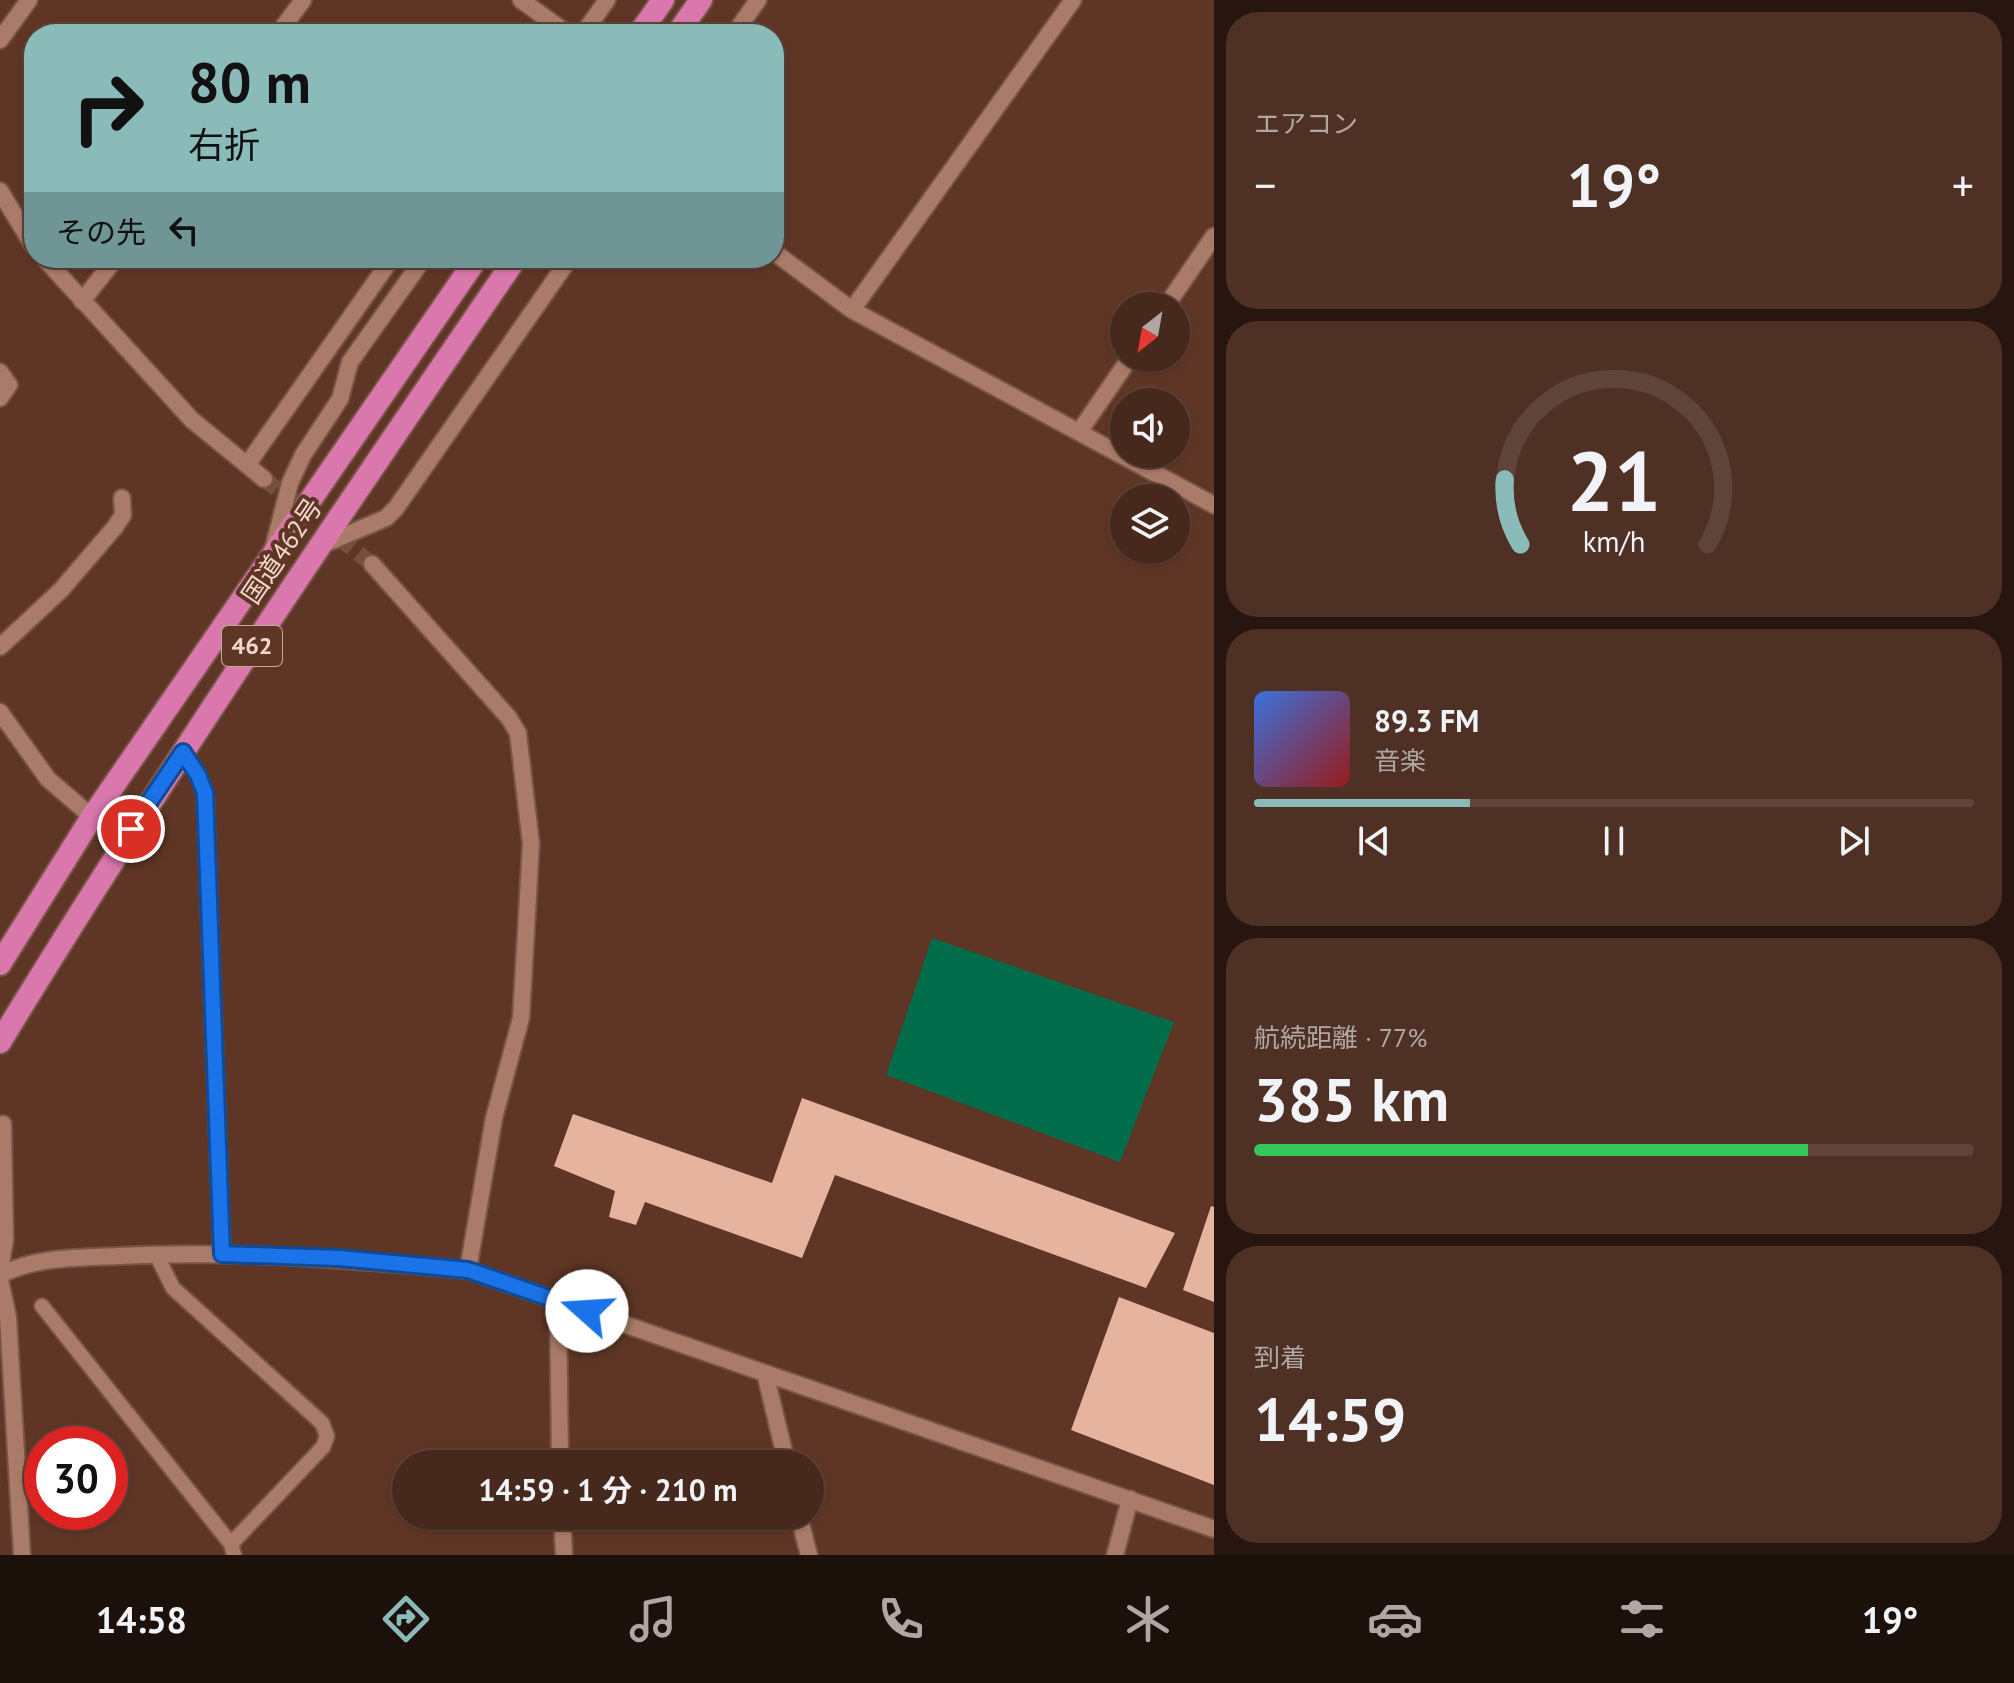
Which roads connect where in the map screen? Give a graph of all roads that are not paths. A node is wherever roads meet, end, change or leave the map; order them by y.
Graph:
1 (29, 0) edge
2 (303, 0) edge
3 (521, 0) edge
4 (607, 0) edge
5 (663, 0) edge
6 (701, 0) edge
7 (758, 0) edge
8 (1073, 0) edge
9 (285, 24) edge
10 (554, 24) edge
11 (590, 24) edge
12 (646, 24) edge
13 (684, 24) edge
14 (741, 24) edge
15 (0, 40) edge
16 (0, 191) edge
17 (24, 231) edge
18 (1214, 236) edge
19 (784, 259) edge
20 (53, 268) edge
21 (108, 268) edge
22 (385, 268) edge
23 (417, 268) edge
24 (470, 268) edge
25 (509, 268) edge
26 (563, 268) edge
27 (1176, 292) edge
28 (82, 301) junction
29 (852, 310) junction
30 (0, 372) edge
31 (1120, 372) edge
32 (0, 398) edge
33 (1079, 432) junction
34 (247, 465) junction
35 (264, 479) tunnel mouth
36 (122, 498) dead end
37 (1214, 505) edge
38 (317, 547) junction
39 (273, 550) junction
40 (372, 564) tunnel mouth
41 (0, 647) edge
42 (0, 712) edge
43 (183, 752) junction
44 (92, 817) junction
45 (0, 964) edge
46 (0, 1042) edge
47 (3, 1124) dead end
48 (156, 1254) junction
49 (222, 1254) junction
50 (0, 1269) edge
51 (468, 1270) junction
52 (0, 1277) edge
53 (558, 1301) junction
54 (42, 1306) dead end
55 (765, 1373) junction
56 (560, 1450) edge
57 (784, 1450) edge
58 (1130, 1499) junction
59 (1214, 1529) edge
60 (563, 1530) edge
61 (803, 1530) edge
62 (232, 1549) edge
63 (22, 1555) edge
64 (564, 1555) edge
65 (809, 1555) edge
66 (1115, 1555) edge

1 - 15 street
2 - 9 street
3 - 10 street
4 - 11 street
5 - 12 highway
6 - 13 highway
7 - 14 street
8 - 29 street
16 - 17 street
18 - 27 street
19 - 29 street
20 - 28 street
21 - 28 street
22 - 34 street
23 - 39 street
24 - 39 highway, 国道462号 / 462
25 - 38 highway, 国道462号 / 462
26 - 38 street
28 - 34 street
29 - 33 street
30 - 32 street
31 - 33 street
33 - 37 street
34 - 35 street
36 - 41 street
38 - 43 highway, 国道462号 / 462
39 - 44 highway, 国道462号 / 462
40 - 51 street
42 - 44 street
43 - 46 highway, 国道462号 / 462
43 - 49 street
44 - 45 highway, 国道462号 / 462
47 - 50 street
48 - 49 street
48 - 52 street
48 - 62 lane
49 - 51 street
51 - 53 street
52 - 63 street
53 - 55 street
53 - 56 street
54 - 62 lane
55 - 57 street
55 - 58 street
58 - 59 street
58 - 66 street
60 - 64 street
61 - 65 street

